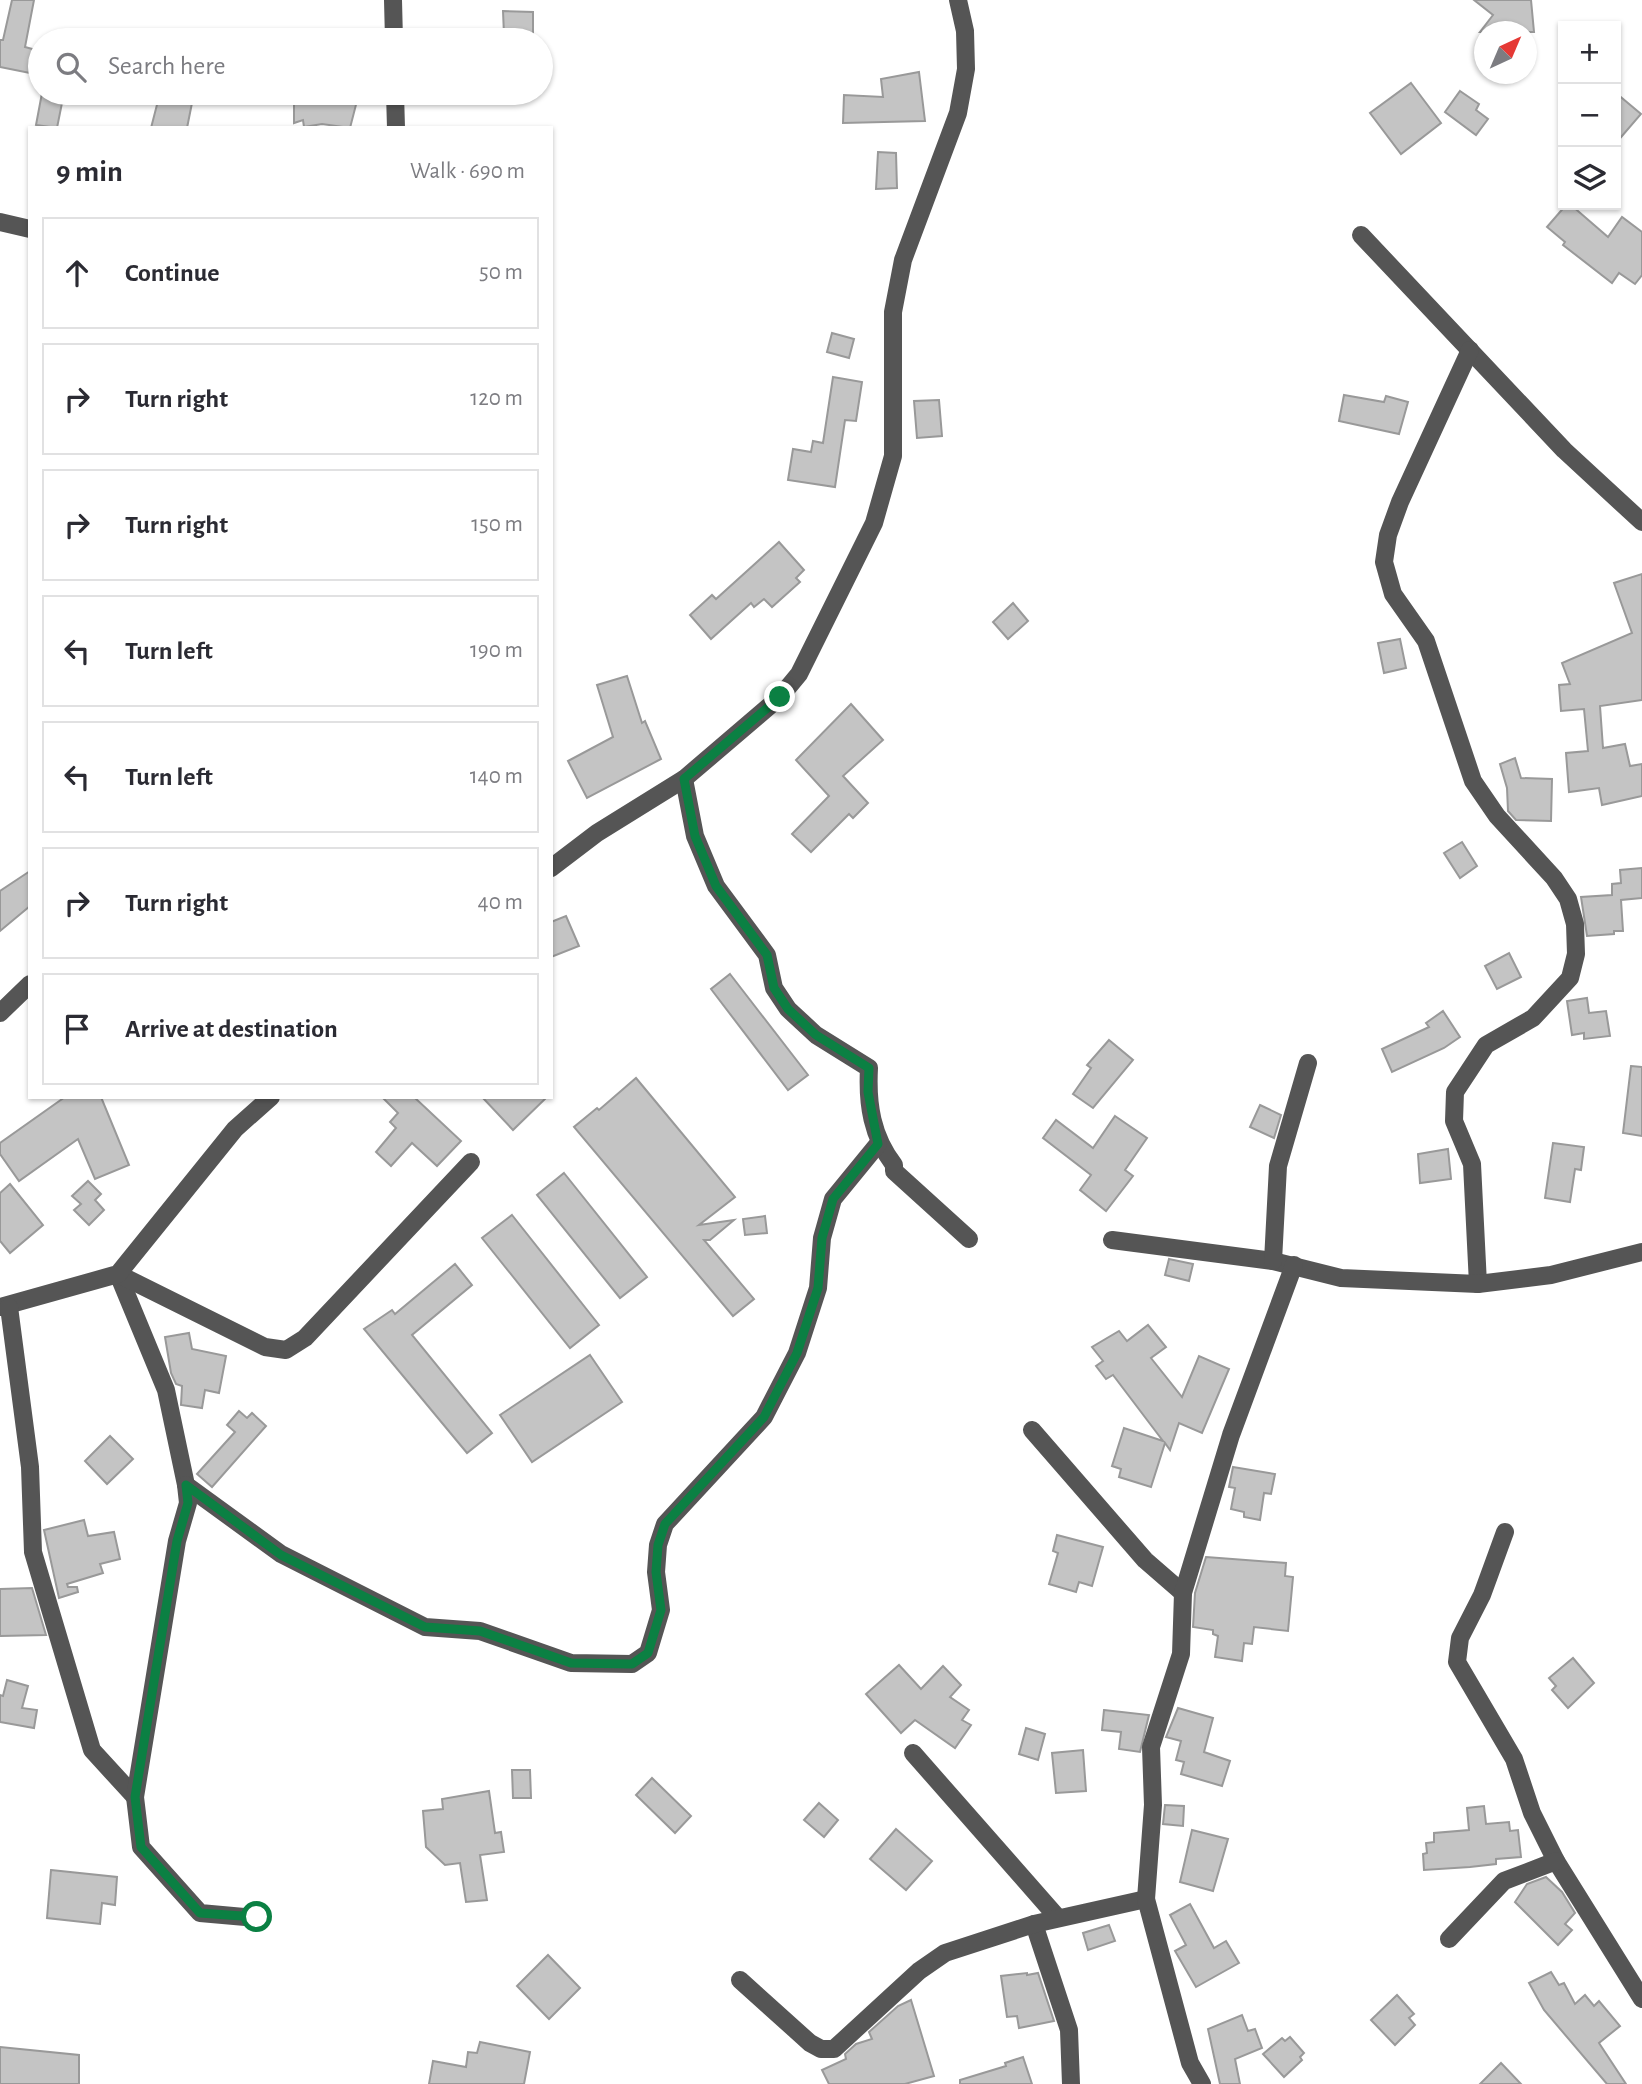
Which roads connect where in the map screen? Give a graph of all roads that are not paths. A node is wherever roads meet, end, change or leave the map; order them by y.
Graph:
1 (394, 0) edge
2 (958, 0) edge
3 (394, 28) edge
4 (396, 105) edge
5 (396, 126) edge
6 (0, 222) edge
7 (28, 229) edge
8 (1361, 235) dead end
9 (1470, 350) junction
10 (1642, 522) edge
11 (684, 779) junction
12 (553, 866) edge
13 (28, 986) edge
14 (0, 1013) edge
15 (1308, 1063) dead end
16 (269, 1099) edge
17 (878, 1144) junction
18 (471, 1162) dead end
19 (969, 1239) dead end
20 (1112, 1240) dead end
21 (1642, 1252) edge
22 (1273, 1261) junction
23 (1294, 1265) junction
24 (118, 1274) junction
25 (1478, 1284) junction
26 (4, 1307) edge
27 (1032, 1430) dead end
28 (186, 1485) junction
29 (1505, 1532) dead end
30 (1183, 1593) junction
31 (913, 1753) dead end
32 (135, 1797) junction
33 (1556, 1861) junction
34 (1146, 1899) junction
35 (257, 1917) dead end
36 (1058, 1918) junction
37 (1034, 1924) junction
38 (1449, 1939) dead end
39 (740, 1980) dead end
40 (1642, 1999) edge
41 (1072, 2084) edge
42 (1202, 2084) edge

1 - 3 street
2 - 11 street
4 - 5 street
6 - 7 street
8 - 9 street
9 - 10 street
9 - 25 street
11 - 12 street
11 - 17 street
13 - 14 street
15 - 22 street
16 - 24 street
17 - 19 street
17 - 28 street
18 - 24 street
20 - 22 street
21 - 25 street
22 - 23 street
23 - 25 street
23 - 30 street
24 - 26 street
24 - 28 street
26 - 32 street
27 - 30 street
28 - 32 street
29 - 33 street
30 - 34 street
31 - 36 street
32 - 35 street
33 - 38 street
33 - 40 street
34 - 36 street
34 - 42 street
36 - 37 street
37 - 39 street
37 - 41 street

